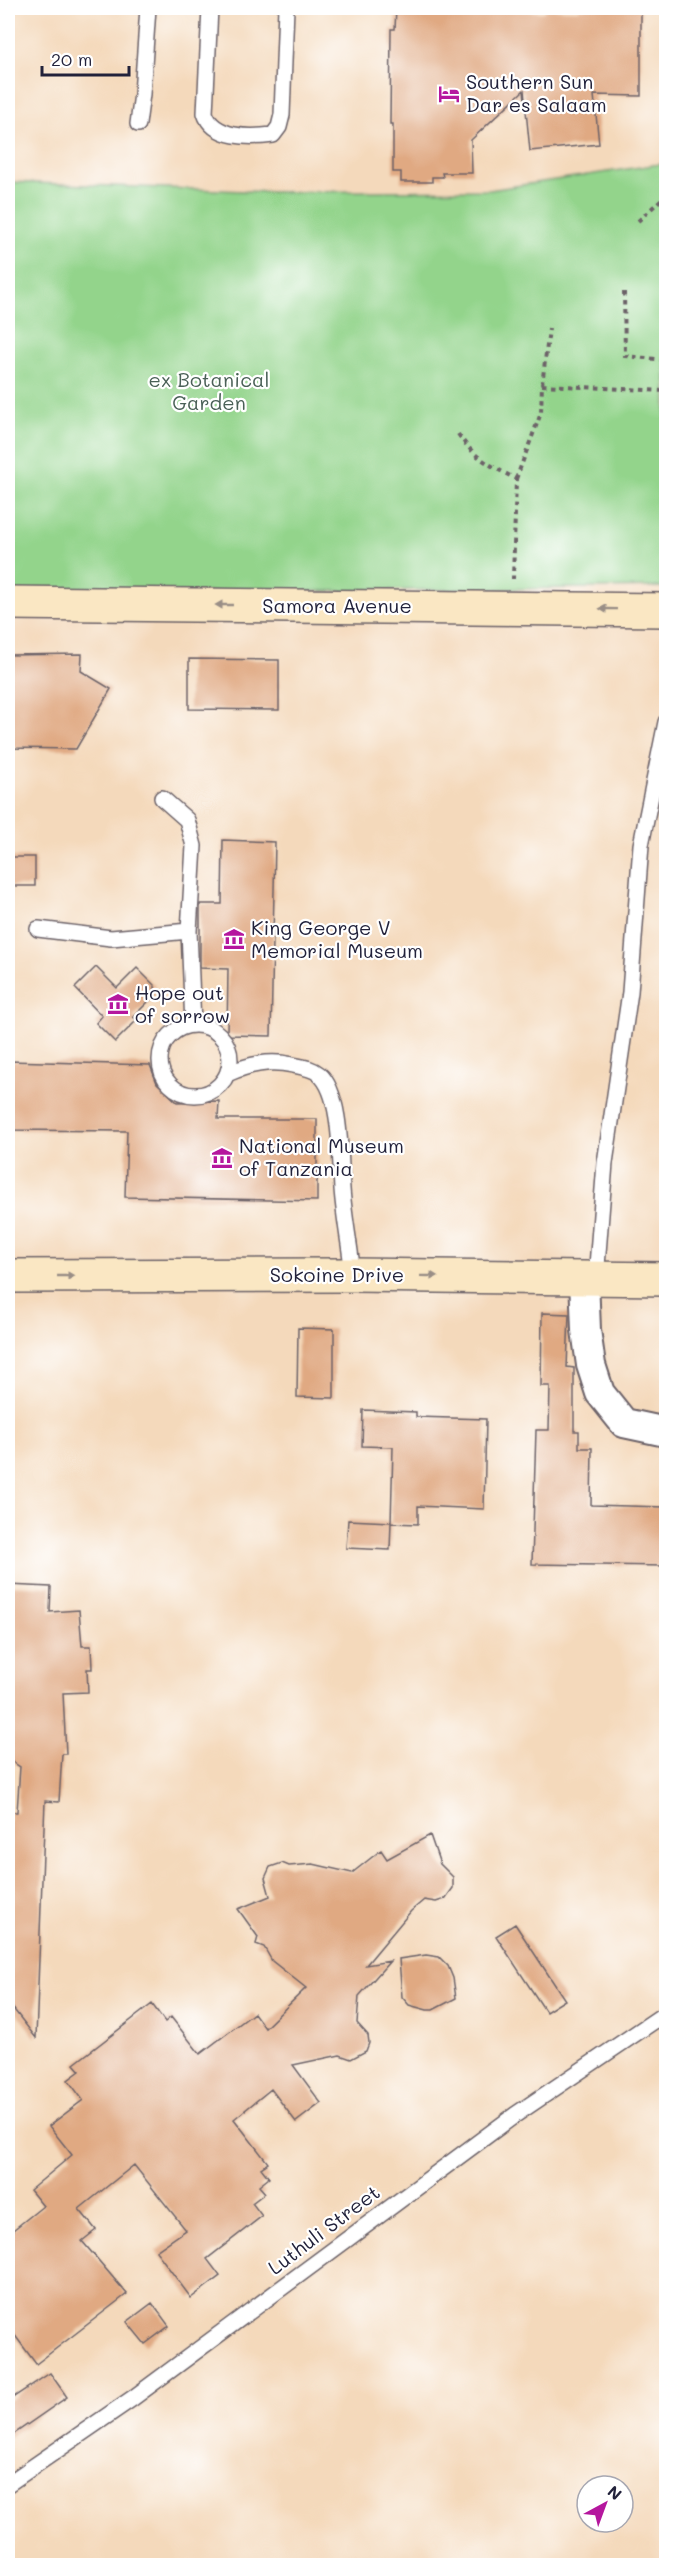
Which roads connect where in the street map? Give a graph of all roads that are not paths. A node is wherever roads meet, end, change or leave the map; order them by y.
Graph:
1 (148, 8) edge
2 (210, 8) edge
3 (286, 8) edge
4 (138, 124) dead end
5 (8, 603) edge
6 (666, 610) edge
7 (666, 722) edge
8 (162, 798) dead end
9 (38, 929) dead end
10 (189, 931) junction
11 (192, 1025) junction
12 (227, 1074) junction
13 (353, 1275) junction
14 (8, 1276) edge
15 (590, 1278) junction
16 (666, 1279) edge
17 (666, 1432) edge
18 (666, 2013) edge
19 (8, 2484) edge

1 - 4 lane
2 - 3 lane
6 -> 5 street, Samora Avenue
7 - 15 lane
8 - 10 lane
9 - 10 lane
10 - 11 lane
11 - 12 lane
11 - 12 lane
12 - 13 lane
14 -> 13 street, Sokoine Drive
13 -> 15 street, Sokoine Drive
15 - 16 street, Sokoine Drive
15 - 17 street
18 - 19 lane, Luthuli Street

